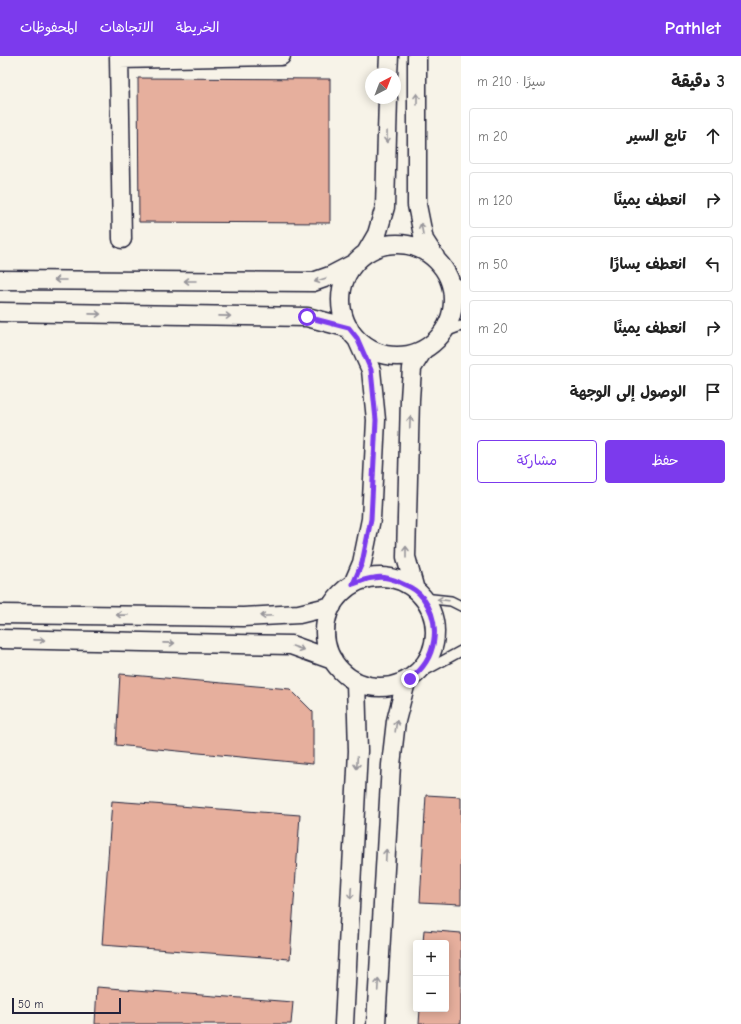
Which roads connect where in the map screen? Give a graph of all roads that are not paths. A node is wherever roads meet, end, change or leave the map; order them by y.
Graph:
1 (281, 56) edge
2 (389, 56) edge
3 (417, 56) edge
4 (119, 57) edge
5 (388, 68) edge
6 (388, 104) edge
7 (122, 239) dead end
8 (360, 258) junction
9 (439, 263) junction
10 (0, 280) edge
11 (455, 283) edge
12 (0, 312) edge
13 (461, 326) edge
14 (353, 333) junction
15 (442, 333) junction
16 (424, 349) junction
17 (353, 584) junction
18 (419, 594) junction
19 (332, 606) junction
20 (461, 606) edge
21 (0, 614) edge
22 (0, 639) edge
23 (461, 651) edge
24 (332, 660) junction
25 (410, 679) junction
26 (356, 682) junction
27 (344, 1024) edge
28 (376, 1024) edge

1 - 4 street
2 - 5 street
9 -> 3 street
4 - 7 street
6 -> 8 street
8 - 9 street
8 -> 10 street
8 - 14 street
9 - 11 street
11 - 15 street
12 -> 14 street
13 - 15 lane
14 - 16 street
14 - 17 street
15 - 16 street
18 -> 16 street
17 - 18 street
17 - 19 street
20 -> 18 lane
18 - 25 street
19 -> 21 street
19 - 24 street
22 -> 24 street
23 - 25 lane
24 - 26 street
25 - 26 street
28 -> 25 street
26 -> 27 street

